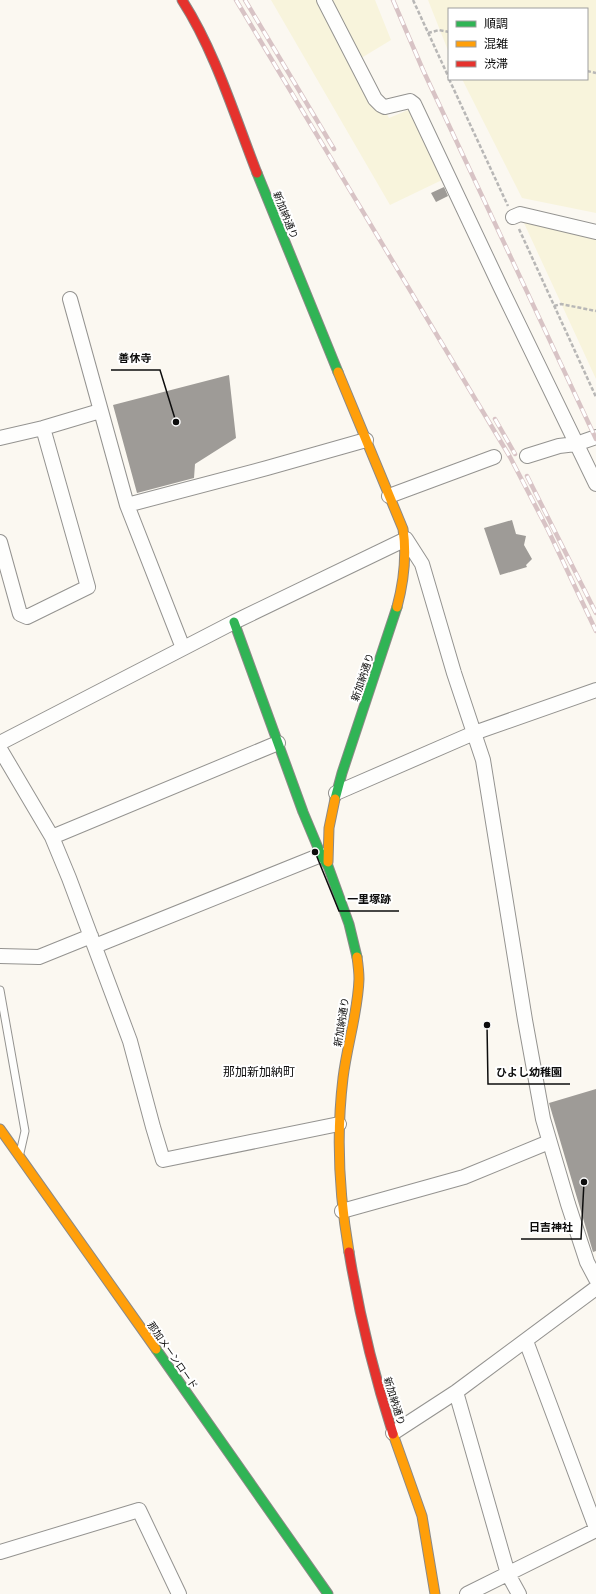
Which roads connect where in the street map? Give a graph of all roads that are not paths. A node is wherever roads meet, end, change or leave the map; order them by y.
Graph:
1 (182, 0) edge
2 (324, 0) edge
3 (513, 217) road end
4 (596, 232) edge
5 (70, 299) dead end
6 (100, 410) junction
7 (43, 428) junction
8 (596, 437) edge
9 (0, 438) edge
10 (366, 440) junction
11 (576, 444) junction
12 (526, 456) dead end
13 (494, 457) dead end
14 (596, 484) edge
15 (389, 496) junction
16 (127, 505) junction
17 (406, 539) junction
18 (0, 542) edge
19 (234, 622) junction
20 (183, 648) junction
21 (596, 690) edge
22 (474, 733) junction
23 (0, 743) edge
24 (278, 743) junction
25 (0, 749) edge
26 (336, 793) junction
27 (52, 837) junction
28 (325, 861) junction
29 (93, 941) junction
30 (0, 956) edge
31 (0, 990) edge
32 (339, 1124) junction
33 (0, 1129) edge
34 (549, 1142) junction
35 (20, 1157) junction
36 (342, 1211) junction
37 (596, 1279) edge
38 (596, 1288) edge
39 (526, 1341) junction
40 (456, 1392) junction
41 (393, 1433) junction
42 (596, 1529) edge
43 (0, 1552) edge
44 (508, 1574) junction
45 (179, 1594) edge
46 (328, 1594) edge
47 (436, 1594) edge
48 (467, 1594) edge
49 (518, 1594) edge

1 - 10 street, 新加納通り
2 - 11 street
3 - 4 street
5 - 6 street
6 - 7 street
6 - 16 street
7 - 9 street
7 - 18 street
8 - 11 street
10 - 15 street, 新加納通り
10 - 16 street
11 - 12 street
11 - 14 street
13 - 15 street
15 - 17 street, 新加納通り
16 - 20 street
17 - 19 street
17 - 22 street
17 - 26 street, 新加納通り
19 - 20 street
19 - 24 street, 新加納通り
20 - 23 street
21 - 22 street
22 - 26 street
22 - 34 street
24 - 27 street
24 - 28 street, 新加納通り
25 - 27 street
26 - 28 street, 新加納通り
27 - 29 street
28 - 29 street
28 - 32 street, 新加納通り
29 - 30 street
29 - 32 street
31 - 35 lane
32 - 36 street, 新加納通り
33 - 35 street, 那加メーンロード
34 - 36 street
34 - 37 street
35 - 46 street, 那加メーンロード
36 - 41 street, 新加納通り
38 - 39 street
39 - 40 street
39 - 42 street
40 - 41 street
40 - 44 street
41 - 47 street, 新加納通り
42 - 44 street
43 - 45 street
44 - 48 street
44 - 49 street

